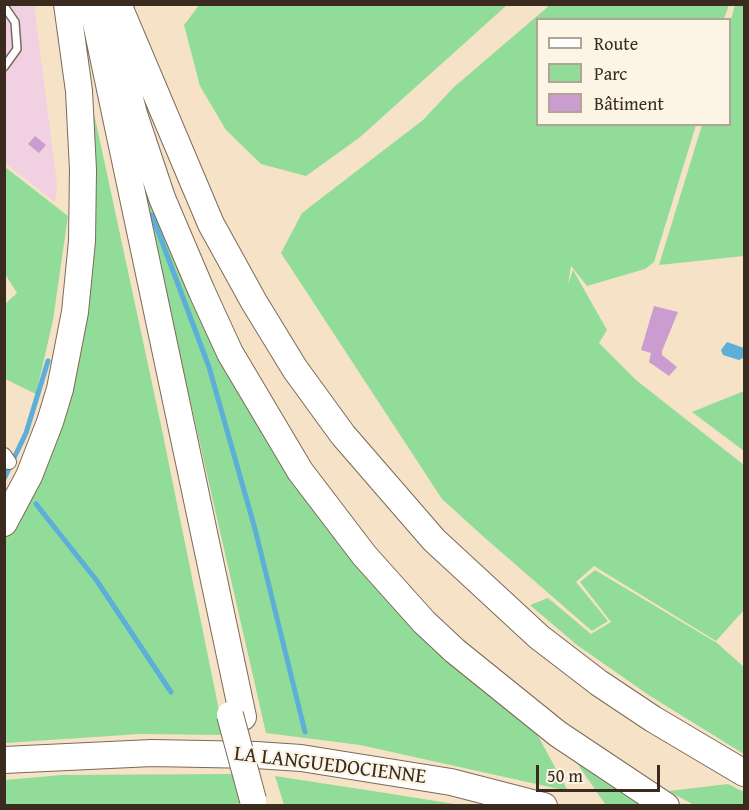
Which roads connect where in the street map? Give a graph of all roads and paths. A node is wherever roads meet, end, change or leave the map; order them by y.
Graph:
1 (67, 4) edge
2 (80, 4) edge
3 (92, 4) edge
4 (105, 4) edge
5 (118, 4) edge
6 (4, 6) edge
7 (4, 67) edge
8 (4, 523) edge
9 (237, 716) junction
10 (4, 760) edge
11 (744, 773) edge
12 (259, 803) edge
13 (544, 806) edge
14 (666, 806) edge

1 - 8 highway
2 - 9 highway
3 - 9 highway
4 - 14 highway
5 - 11 highway
6 - 7 lane
9 - 12 highway, bridge
10 - 13 highway, LA LANGUEDOCIENNE

